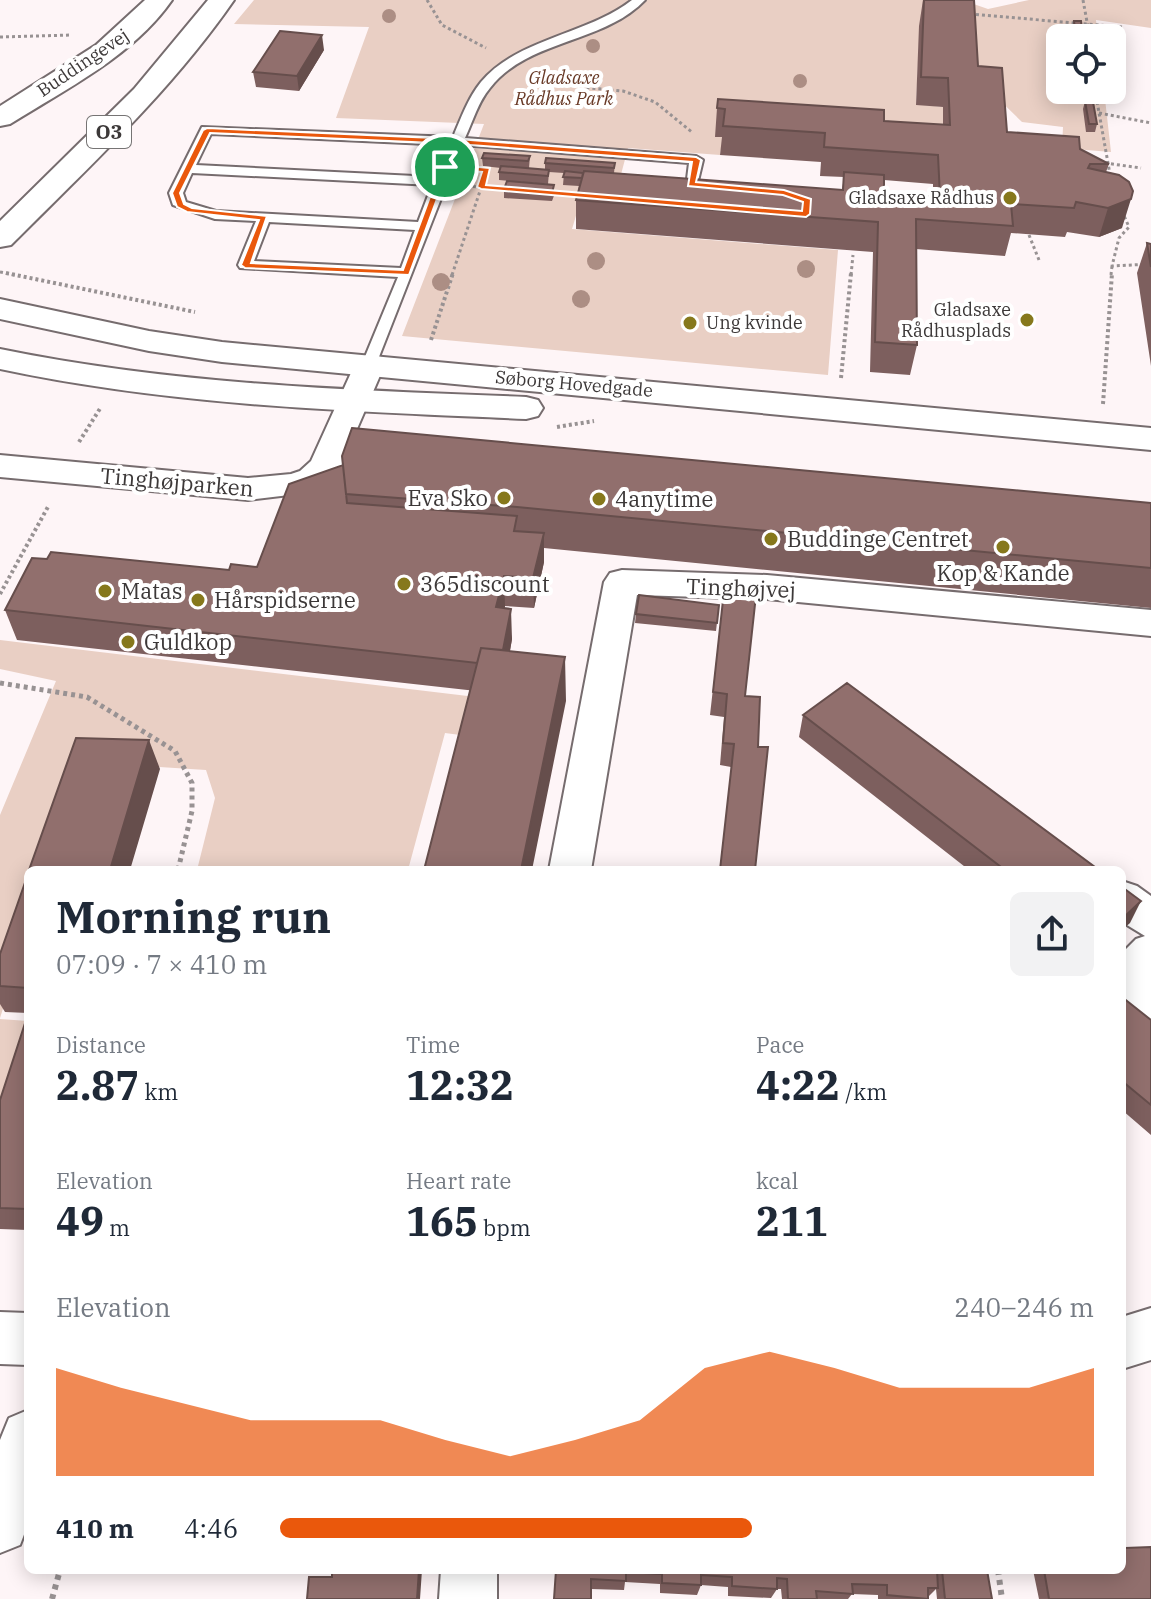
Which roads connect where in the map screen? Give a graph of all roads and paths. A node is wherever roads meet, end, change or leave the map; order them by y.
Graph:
1 (159, 0) edge
2 (221, 0) edge
3 (427, 0) edge
4 (639, 0) edge
5 (1083, 0) edge
6 (969, 14) edge
7 (1089, 24) joint
8 (517, 61) junction
9 (72, 72) junction
10 (1097, 104) edge
11 (1099, 113) junction
12 (0, 118) edge
13 (1151, 123) edge
14 (457, 141) junction
15 (0, 145) edge
16 (696, 160) junction
17 (1094, 163) edge
18 (1107, 164) junction
19 (445, 167) junction
20 (1141, 168) dead end
21 (188, 169) junction
22 (440, 183) junction
23 (481, 187) junction
24 (722, 187) edge
25 (512, 189) edge
26 (1113, 190) edge
27 (543, 192) edge
28 (589, 196) edge
29 (1116, 203) edge
30 (264, 218) junction
31 (422, 226) junction
32 (1029, 235) edge
33 (0, 238) edge
34 (853, 255) edge
35 (1039, 260) dead end
36 (1151, 264) edge
37 (1112, 266) junction
38 (406, 273) junction
39 (0, 286) edge
40 (0, 309) edge
41 (0, 329) edge
42 (429, 345) dead end
43 (279, 357) junction
44 (0, 359) edge
45 (370, 364) junction
46 (106, 399) dead end
47 (353, 401) junction
48 (837, 409) junction
49 (632, 413) junction
50 (1102, 413) dead end
51 (545, 428) dead end
52 (1151, 439) edge
53 (1151, 462) edge
54 (0, 466) edge
55 (68, 472) junction
56 (0, 594) edge
57 (1151, 623) edge
58 (0, 683) edge
59 (179, 866) edge
60 (571, 866) edge
61 (1126, 901) edge
62 (1151, 920) edge
63 (1151, 952) edge
64 (1126, 979) edge
65 (1126, 986) edge
66 (1151, 1007) edge
67 (1151, 1334) edge
68 (0, 1338) edge
69 (24, 1339) edge
70 (1126, 1342) edge
71 (24, 1450) edge
72 (0, 1525) edge
73 (59, 1574) edge
74 (469, 1574) edge
75 (999, 1574) edge
76 (52, 1599) edge
77 (468, 1599) edge
78 (1002, 1599) edge

1 - 9 street, Buddingevej
2 - 33 street, O3
3 - 8 path
4 - 8 lane
5 - 7 path
6 - 7 path
8 - 14 lane
8 - 16 path
9 - 12 street, Buddingevej
9 - 15 street
10 - 11 path
11 - 13 path
11 - 18 path
14 - 16 lane
14 - 19 lane
14 - 21 lane
16 - 24 lane
17 - 18 path
18 - 20 path
18 - 26 path
19 - 22 lane
19 - 23 path
21 - 22 lane
21 - 30 lane
22 - 23 path
22 - 31 lane
23 - 25 path
23 - 42 path
27 - 28 path
29 - 37 path
30 - 31 lane
30 - 38 lane
31 - 38 lane
32 - 35 path
34 - 48 path
36 - 37 path
37 - 50 path
38 - 45 lane
39 - 45 street
40 - 43 street, Søborg Hovedgade
41 - 43 street
43 - 45 street, Søborg Hovedgade
44 - 47 street, Søborg Hovedgade
45 - 47 street, Tinghøjparken
45 - 48 street, Søborg Hovedgade
46 - 55 path
47 - 49 street, Søborg Hovedgade
47 - 55 street, Tinghøjparken
48 - 52 street, Søborg Hovedgade
49 - 51 path
49 - 53 street, Søborg Hovedgade
54 - 55 street, Tinghøjparken
55 - 56 path
57 - 60 street, Tinghøjvej
58 - 59 path
61 - 62 street
63 - 64 street
65 - 66 street
67 - 70 street
68 - 69 street
71 - 72 street
73 - 76 path
74 - 77 street
75 - 78 path

